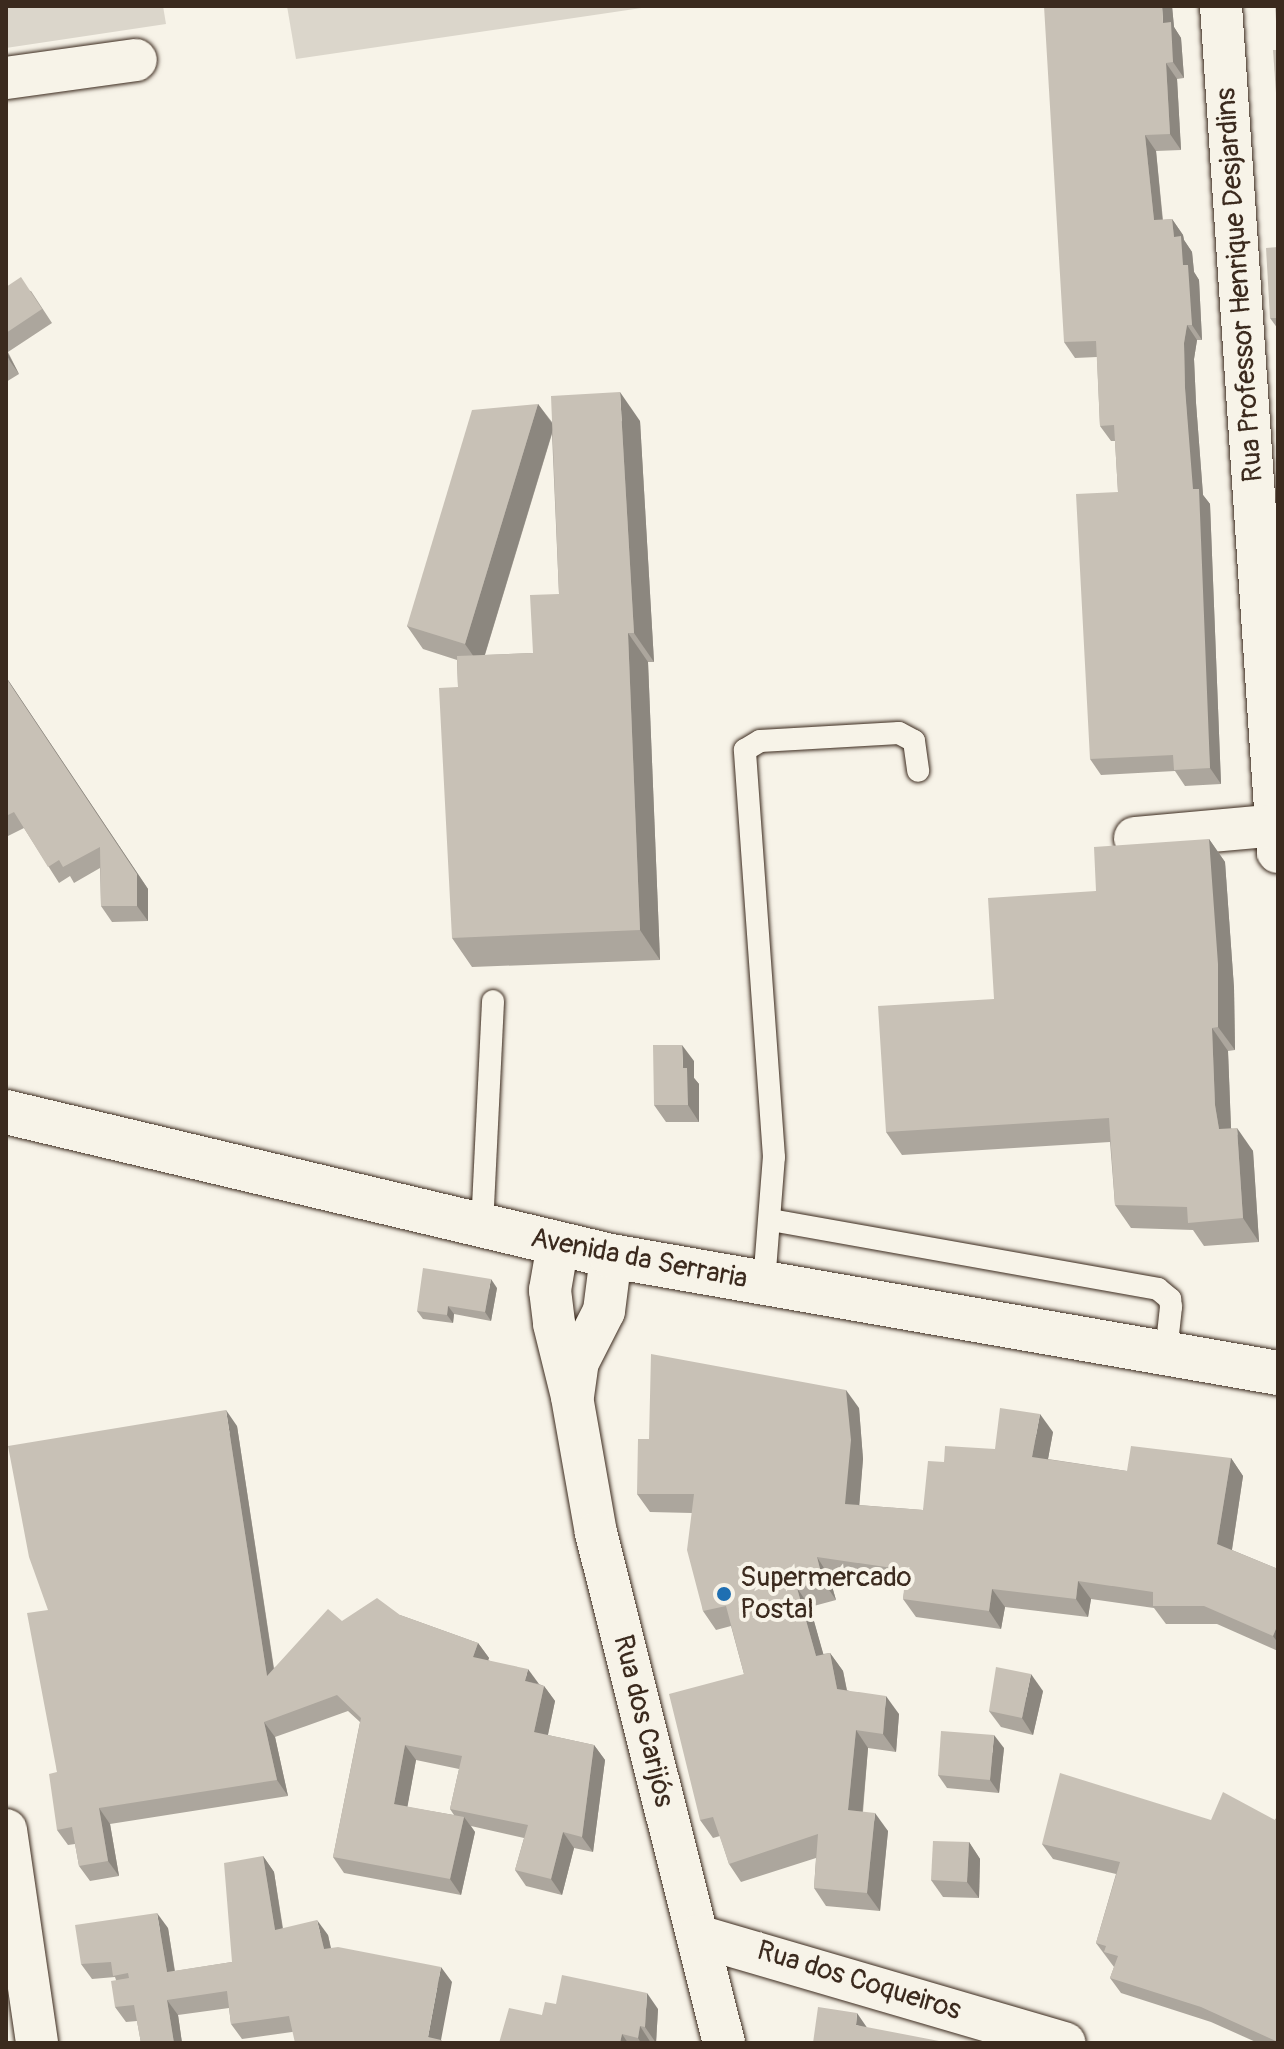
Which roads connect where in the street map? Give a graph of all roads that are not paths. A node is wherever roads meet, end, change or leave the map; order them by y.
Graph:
1 (1221, 6) edge
2 (136, 60) dead end
3 (6, 78) edge
4 (918, 771) dead end
5 (1277, 834) edge
6 (1135, 838) dead end
7 (493, 1001) dead end
8 (6, 1112) edge
9 (771, 1220) junction
10 (482, 1227) junction
11 (558, 1244) junction
12 (611, 1256) junction
13 (764, 1283) junction
14 (1166, 1352) junction
15 (1278, 1373) edge
16 (572, 1397) junction
17 (6, 1830) edge
18 (698, 1936) junction
19 (37, 2043) edge
20 (724, 2043) edge
21 (1065, 2043) edge

1 - 5 street, Rua Professor Henrique Desjardins
2 - 3 street
4 - 9 lane
5 - 6 street
7 - 10 lane
8 - 10 main road, Avenida da Serraria
9 - 13 lane
9 - 14 lane
10 - 11 main road, Avenida da Serraria
11 - 12 main road, Avenida da Serraria
11 - 16 street, Rua dos Carijós
12 - 13 main road, Avenida da Serraria
12 - 16 street, Rua dos Carijós
13 - 14 main road, Avenida da Serraria
14 - 15 main road, Avenida da Serraria
16 - 18 street, Rua dos Carijós
17 - 19 street
18 - 20 street, Rua dos Carijós
18 - 21 street, Rua dos Coqueiros

